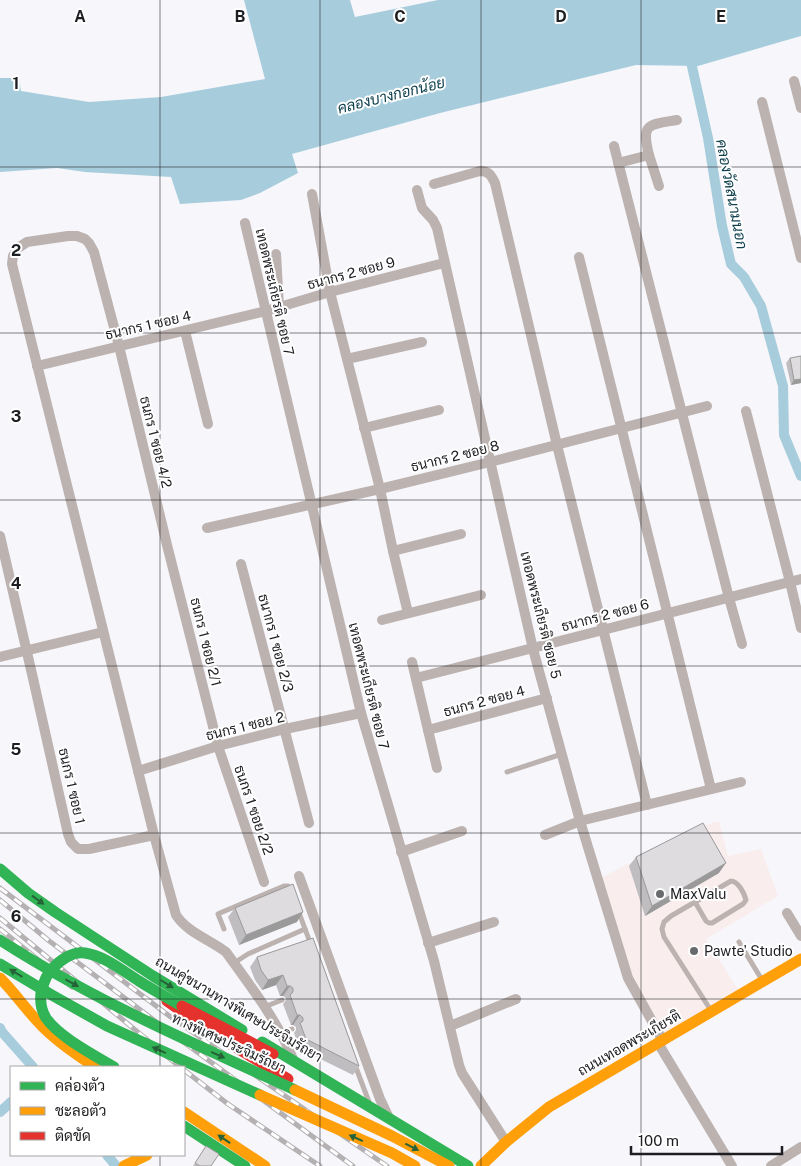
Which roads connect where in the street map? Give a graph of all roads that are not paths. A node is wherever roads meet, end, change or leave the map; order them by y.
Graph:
1 (794, 81) dead end
2 (762, 102) dead end
3 (801, 108) edge
4 (676, 120) dead end
5 (614, 146) dead end
6 (649, 155) junction
7 (618, 163) junction
8 (434, 184) dead end
9 (659, 186) dead end
10 (417, 190) dead end
11 (312, 194) dead end
12 (245, 223) dead end
13 (276, 254) dead end
14 (579, 257) dead end
15 (801, 258) edge
16 (444, 263) junction
17 (330, 292) junction
18 (279, 307) junction
19 (266, 312) junction
20 (185, 331) junction
21 (422, 342) dead end
22 (119, 346) junction
23 (347, 359) junction
24 (37, 366) junction
25 (707, 406) dead end
26 (438, 410) dead end
27 (746, 411) dead end
28 (682, 412) junction
29 (208, 424) dead end
30 (364, 428) junction
31 (620, 428) junction
32 (557, 445) junction
33 (490, 462) junction
34 (380, 489) junction
35 (310, 505) junction
36 (208, 528) dead end
37 (461, 534) dead end
38 (0, 536) edge
39 (167, 545) joint
40 (393, 551) junction
41 (241, 564) dead end
42 (801, 579) edge
43 (790, 582) junction
44 (481, 594) dead end
45 (729, 598) junction
46 (408, 613) junction
47 (668, 613) junction
48 (382, 620) dead end
49 (801, 628) edge
50 (604, 630) junction
51 (103, 632) junction
52 (742, 644) dead end
53 (534, 648) junction
54 (27, 651) junction
55 (0, 657) edge
56 (412, 662) dead end
57 (416, 678) junction
58 (547, 698) junction
59 (360, 713) junction
60 (285, 729) junction
61 (428, 730) junction
62 (218, 746) junction
63 (562, 754) junction
64 (436, 768) dead end
65 (138, 771) junction
66 (507, 772) dead end
67 (741, 782) dead end
68 (711, 789) junction
69 (647, 805) junction
70 (580, 821) junction
71 (308, 823) dead end
72 (462, 831) dead end
73 (154, 835) junction
74 (545, 835) dead end
75 (401, 852) junction
76 (0, 869) edge
77 (299, 876) dead end
78 (264, 882) dead end
79 (293, 898) edge
80 (695, 902) junction
81 (296, 905) edge
82 (787, 913) dead end
83 (494, 922) dead end
84 (224, 929) dead end
85 (305, 929) junction
86 (801, 936) edge
87 (0, 940) edge
88 (739, 942) dead end
89 (428, 943) junction
90 (312, 947) edge
91 (111, 949) junction
92 (801, 959) edge
93 (0, 964) edge
94 (234, 964) junction
95 (0, 978) edge
96 (763, 982) junction
97 (516, 999) dead end
98 (282, 1000) dead end
99 (264, 1007) junction
100 (712, 1012) junction
101 (450, 1026) junction
102 (292, 1029) dead end
103 (280, 1033) junction
104 (661, 1042) junction
105 (273, 1054) junction
106 (351, 1057) edge
107 (293, 1060) junction
108 (94, 1066) edge
109 (112, 1066) edge
110 (342, 1089) junction
111 (371, 1107) junction
112 (185, 1113) edge
113 (389, 1118) junction
114 (185, 1128) edge
115 (380, 1140) junction
116 (506, 1142) junction
117 (801, 1147) edge
118 (145, 1156) edge
119 (126, 1165) edge
120 (245, 1166) edge
121 (265, 1166) edge
122 (416, 1166) edge
123 (422, 1166) edge
124 (449, 1166) edge
125 (468, 1166) edge
126 (481, 1166) edge
127 (732, 1166) edge
128 (771, 1166) edge

1 - 3 street
2 - 15 street
4 - 6 street
5 - 7 street
6 - 7 street
6 - 9 street
7 - 28 street
8 - 32 street
10 - 16 street, เทอดพระเกียรติ ซอย 5
11 - 17 street
12 - 19 street, เทอดพระเกียรติ ซอย 7
13 - 18 street
14 - 31 street
16 - 17 street, ธนากร 2 ซอย 9
16 - 33 street, เทอดพระเกียรติ ซอย 5
17 - 18 street, ธนากร 2 ซอย 9
17 - 23 street
18 - 19 street, ธนากร 2 ซอย 9
19 - 20 street, ธนากร 1 ซอย 4
19 - 35 street, เทอดพระเกียรติ ซอย 7
20 - 22 street, ธนากร 1 ซอย 4
20 - 29 street
21 - 23 street
22 - 24 street, ธนากร 1 ซอย 4
22 - 24 street, ธนกร 1 ซอย 4/2
22 - 39 street, ธนกร 1 ซอย 4/2
23 - 30 street
24 - 51 street
25 - 28 street, ธนากร 2 ซอย 8
26 - 30 street
27 - 43 street
28 - 31 street, ธนากร 2 ซอย 8
28 - 45 street
30 - 34 street
31 - 32 street, ธนากร 2 ซอย 8
31 - 47 street
32 - 33 street, ธนากร 2 ซอย 8
32 - 50 street
33 - 34 street, ธนากร 2 ซอย 8
33 - 53 street, เทอดพระเกียรติ ซอย 5
34 - 35 street, ธนากร 2 ซอย 8
34 - 40 street
35 - 36 street, ธนากร 2 ซอย 8
35 - 59 street, เทอดพระเกียรติ ซอย 7
37 - 40 street
38 - 54 street, ธนกร 1 ซอย 1
39 - 62 street, ธนกร 1 ซอย 2/1
40 - 46 street
41 - 60 street, ธนากร 1 ซอย 2/3
42 - 43 street, ธนากร 2 ซอย 6
43 - 45 street, ธนากร 2 ซอย 6
43 - 49 street
44 - 46 street
45 - 47 street, ธนากร 2 ซอย 6
45 - 52 street
46 - 48 street
47 - 50 street, ธนากร 2 ซอย 6
47 - 68 street
50 - 53 street, ธนากร 2 ซอย 6
50 - 69 street
51 - 54 street
51 - 65 street
53 - 57 street, ธนากร 2 ซอย 6
53 - 58 street, เทอดพระเกียรติ ซอย 5
54 - 55 street
54 - 73 street, ธนกร 1 ซอย 1
56 - 57 street
57 - 61 street
58 - 61 street, ธนกร 2 ซอย 4
58 - 63 street, เทอดพระเกียรติ ซอย 5
59 - 60 street, ธนกร 1 ซอย 2
59 - 75 street, เทอดพระเกียรติ ซอย 7
60 - 62 street, ธนกร 1 ซอย 2
60 - 71 street, ธนากร 1 ซอย 2/3
61 - 64 street
62 - 65 street, ธนกร 1 ซอย 2
62 - 78 street, ธนกร 1 ซอย 2/2
63 - 66 lane
63 - 70 street, เทอดพระเกียรติ ซอย 5
65 - 73 street
67 - 68 street
68 - 69 street
69 - 70 street
70 - 74 street
70 - 104 street, เทอดพระเกียรติ ซอย 5
72 - 75 street
73 - 94 street
75 - 89 street, เทอดพระเกียรติ ซอย 7
76 -> 91 main road, ถนนคู่ขนานทางพิเศษประจิมรัถยา
77 - 113 street
79 - 84 lane
80 - 80 lane
80 - 100 lane
81 - 85 lane
82 - 86 street
83 - 89 street
85 - 90 lane
85 - 94 lane
87 -> 124 main road, ทางพิเศษประจิมรัถยา, bridge
88 - 96 lane
89 - 101 street, เทอดพระเกียรติ ซอย 7
91 -> 107 main road, ถนนคู่ขนานทางพิเศษประจิมรัถยา
91 - 115 main road
92 - 96 main road, ถนนเทอดพระเกียรติ
122 -> 93 main road, bridge
94 - 99 street
95 - 108 main road
96 - 100 main road, ถนนเทอดพระเกียรติ
97 - 101 street
98 - 99 lane
99 - 103 street
100 - 104 main road, ถนนเทอดพระเกียรติ
101 - 116 street, เทอดพระเกียรติ ซอย 7
102 - 103 lane
103 - 107 street
104 - 116 main road, ถนนเทอดพระเกียรติ
104 - 127 street, เทอดพระเกียรติ ซอย 5
105 - 109 main road, bridge
105 - 110 main road
105 - 115 main road
106 - 111 lane
107 - 110 main road, ถนนคู่ขนานทางพิเศษประจิมรัถยา
110 - 111 main road, ถนนคู่ขนานทางพิเศษประจิมรัถยา
111 - 113 main road, ถนนคู่ขนานทางพิเศษประจิมรัถยา
121 -> 112 main road
113 - 125 main road, ถนนคู่ขนานทางพิเศษประจิมรัถยา
114 - 120 main road
115 - 123 main road
116 - 126 main road, ถนนเทอดพระเกียรติ
117 - 128 street
118 - 119 main road

